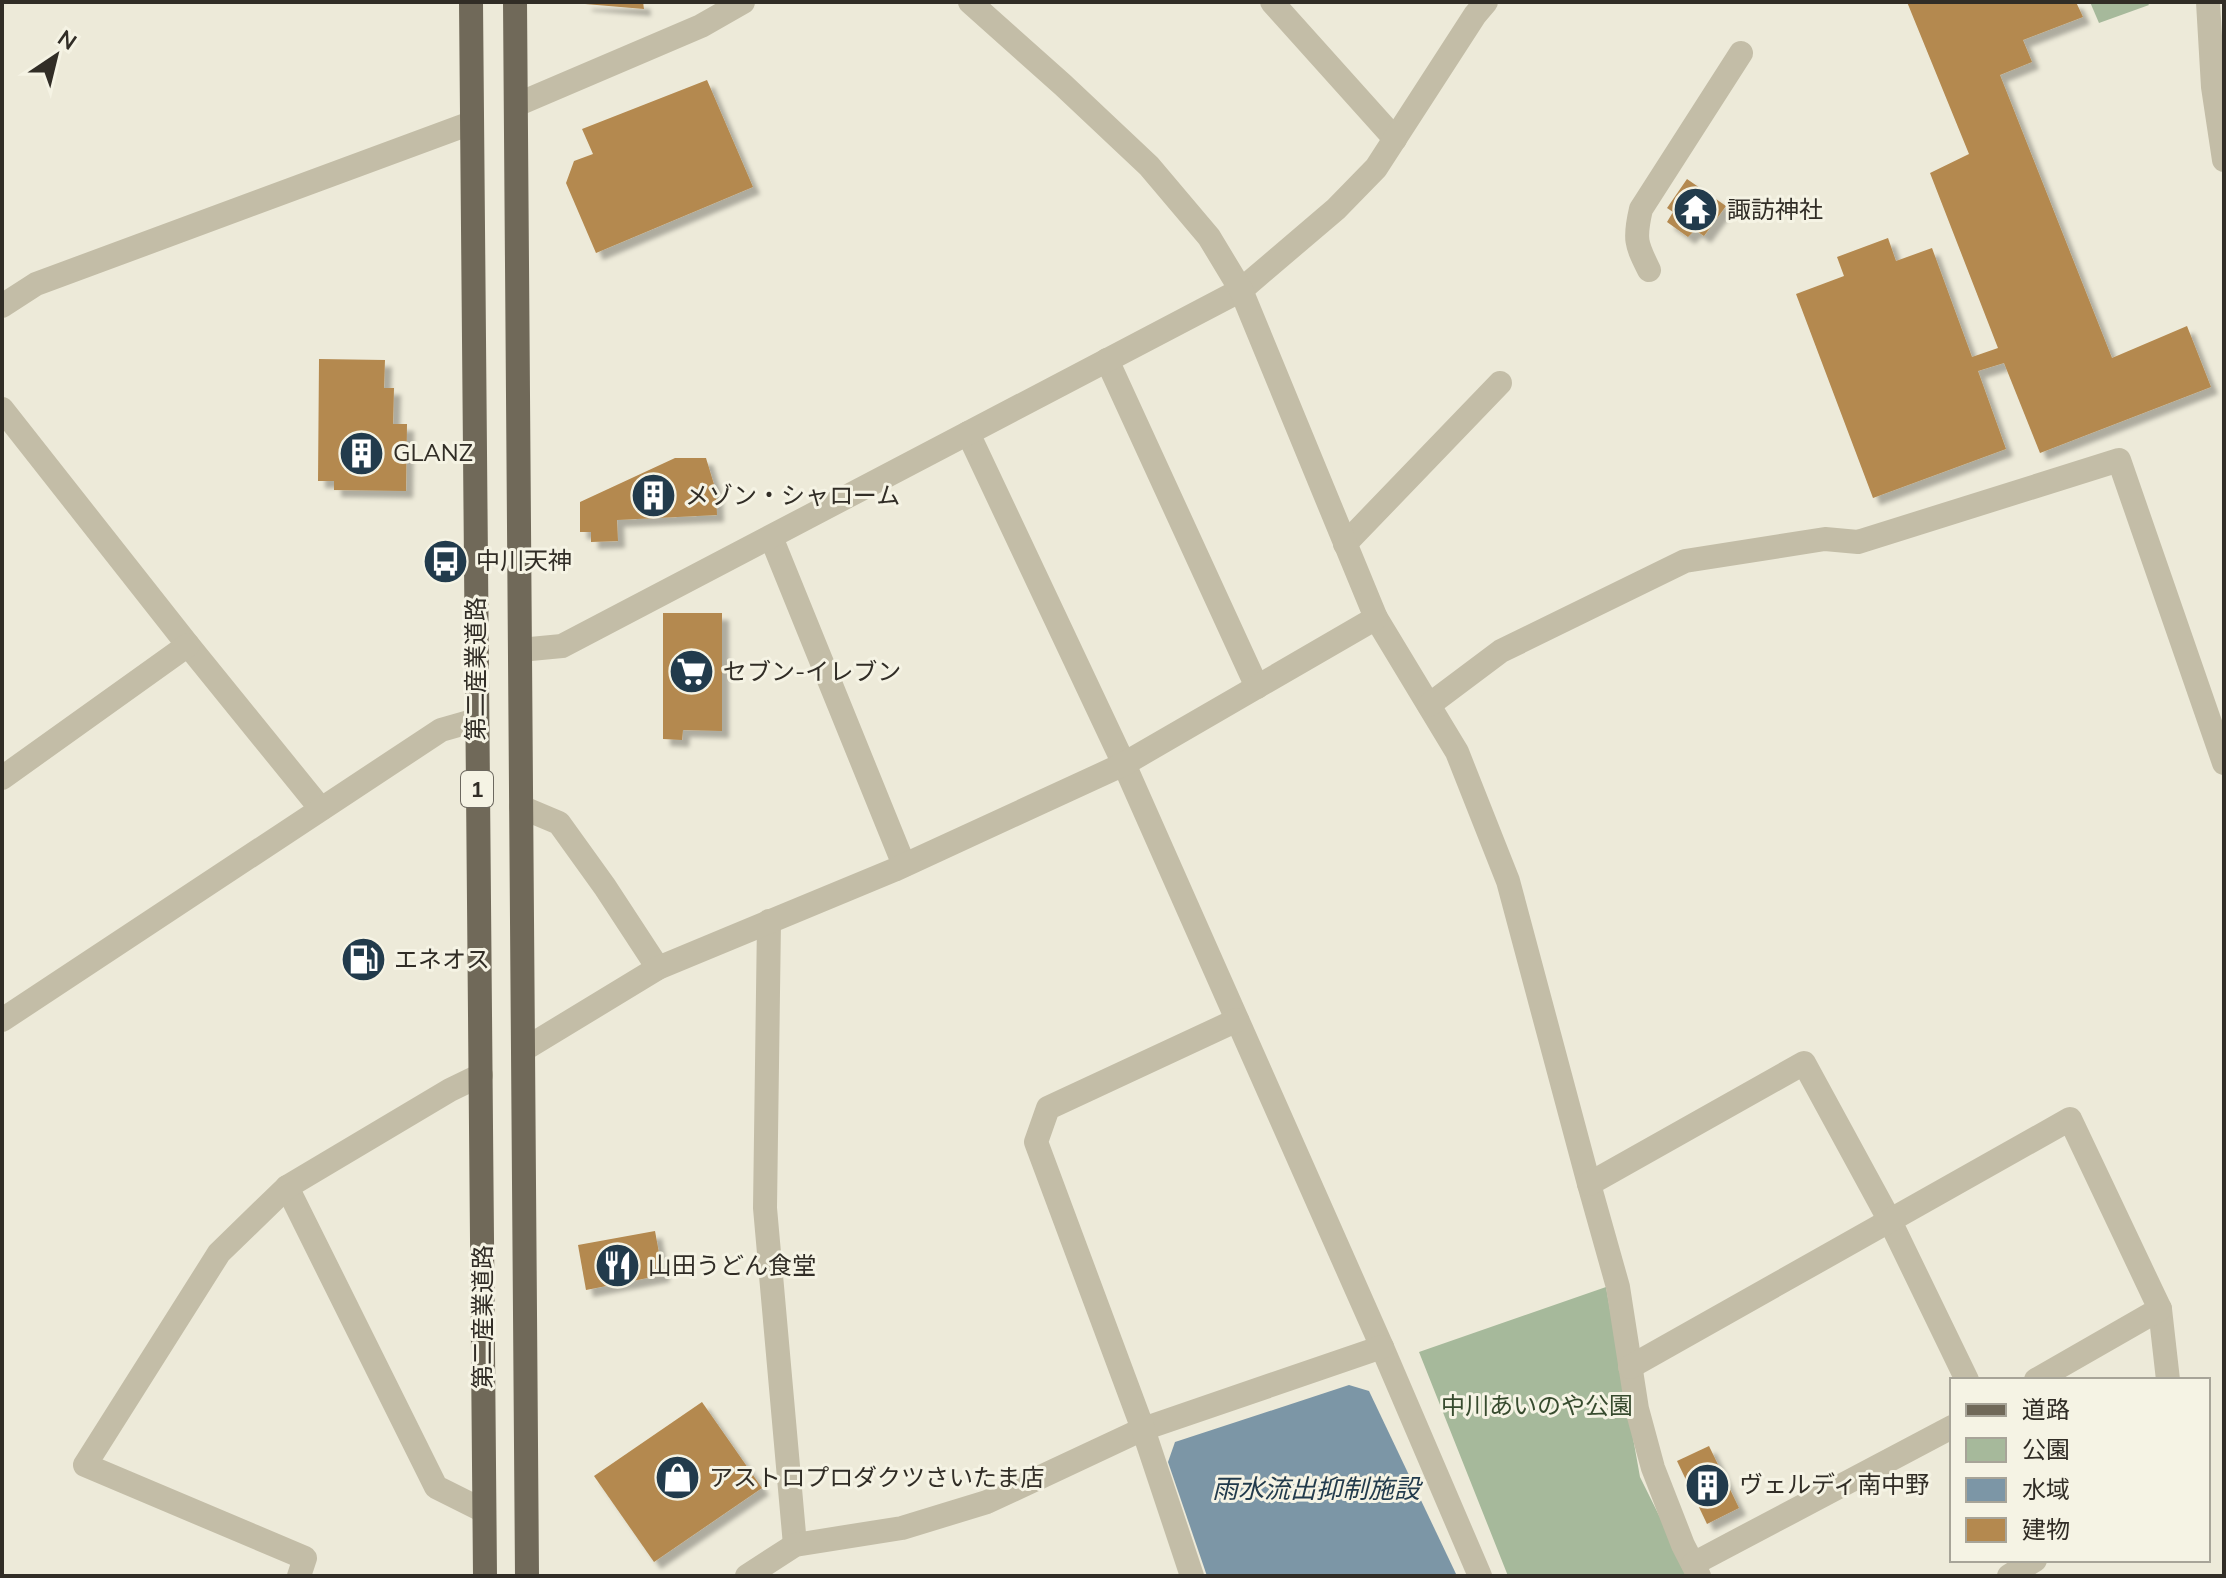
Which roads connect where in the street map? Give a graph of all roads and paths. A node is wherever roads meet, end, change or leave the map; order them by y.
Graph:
1 (471, 2) edge
2 (515, 2) edge
3 (743, 2) edge
4 (970, 2) edge
5 (1272, 2) edge
6 (1486, 2) edge
7 (2208, 2) edge
8 (1741, 53) dead end
9 (516, 105) junction
10 (471, 123) junction
11 (1395, 139) junction
12 (2224, 160) edge
13 (1649, 270) dead end
14 (1241, 290) junction
15 (2, 306) edge
16 (1107, 360) junction
17 (1500, 383) dead end
18 (2, 409) edge
19 (968, 433) junction
20 (771, 537) junction
21 (1345, 544) junction
22 (1376, 618) junction
23 (188, 645) junction
24 (520, 650) junction
25 (1257, 687) junction
26 (1429, 705) junction
27 (476, 720) junction
28 (2224, 763) edge
29 (1124, 764) junction
30 (2, 778) edge
31 (521, 807) junction
32 (321, 809) junction
33 (904, 865) junction
34 (769, 921) junction
35 (658, 968) junction
36 (2, 1020) edge
37 (1237, 1020) junction
38 (523, 1050) junction
39 (481, 1075) junction
40 (1589, 1184) junction
41 (287, 1187) junction
42 (1890, 1221) junction
43 (2160, 1309) junction
44 (1382, 1347) junction
45 (1630, 1367) junction
46 (1966, 1378) edge
47 (2039, 1378) edge
48 (2168, 1378) edge
49 (1950, 1428) edge
50 (1143, 1429) junction
51 (484, 1511) junction
52 (795, 1545) junction
53 (2032, 1562) edge
54 (1696, 1570) edge
55 (299, 1576) edge
56 (485, 1576) edge
57 (527, 1576) edge
58 (747, 1576) edge
59 (1192, 1576) edge
60 (1480, 1576) edge
61 (2009, 1576) edge

1 - 10 main road, 第二産業道路 / 1
2 - 9 main road, 第二産業道路 / 1
3 - 9 street
4 - 14 street
5 - 11 street
6 - 11 street
7 - 12 street
8 - 13 street
9 - 24 main road, 第二産業道路 / 1
10 - 15 street
10 - 27 main road, 第二産業道路 / 1
11 - 14 street
14 - 16 street
14 - 21 street
16 - 19 street
16 - 25 street
17 - 21 street
18 - 23 street
19 - 20 street
19 - 29 street
20 - 24 street
20 - 33 street
21 - 22 street
22 - 25 street
22 - 26 street
23 - 30 street
23 - 32 street
24 - 31 main road, 第二産業道路 / 1
25 - 29 street
26 - 28 street
26 - 40 street
27 - 32 street
27 - 39 main road, 第二産業道路 / 1
29 - 33 street
29 - 37 street
31 - 35 street
31 - 38 main road, 第二産業道路 / 1
32 - 36 street
33 - 34 street
34 - 35 street
34 - 52 street
35 - 38 street
37 - 44 street
37 - 50 street
38 - 57 main road, 第二産業道路 / 1
39 - 41 street
39 - 51 main road, 第二産業道路 / 1
40 - 42 street
40 - 45 street
41 - 51 street
41 - 55 street
42 - 43 street
42 - 45 street
42 - 46 street
43 - 47 street
43 - 48 street
44 - 50 street
44 - 60 street
45 - 54 street
49 - 54 street
50 - 52 street
50 - 59 street
51 - 56 main road, 第二産業道路 / 1
52 - 58 street
53 - 61 street

